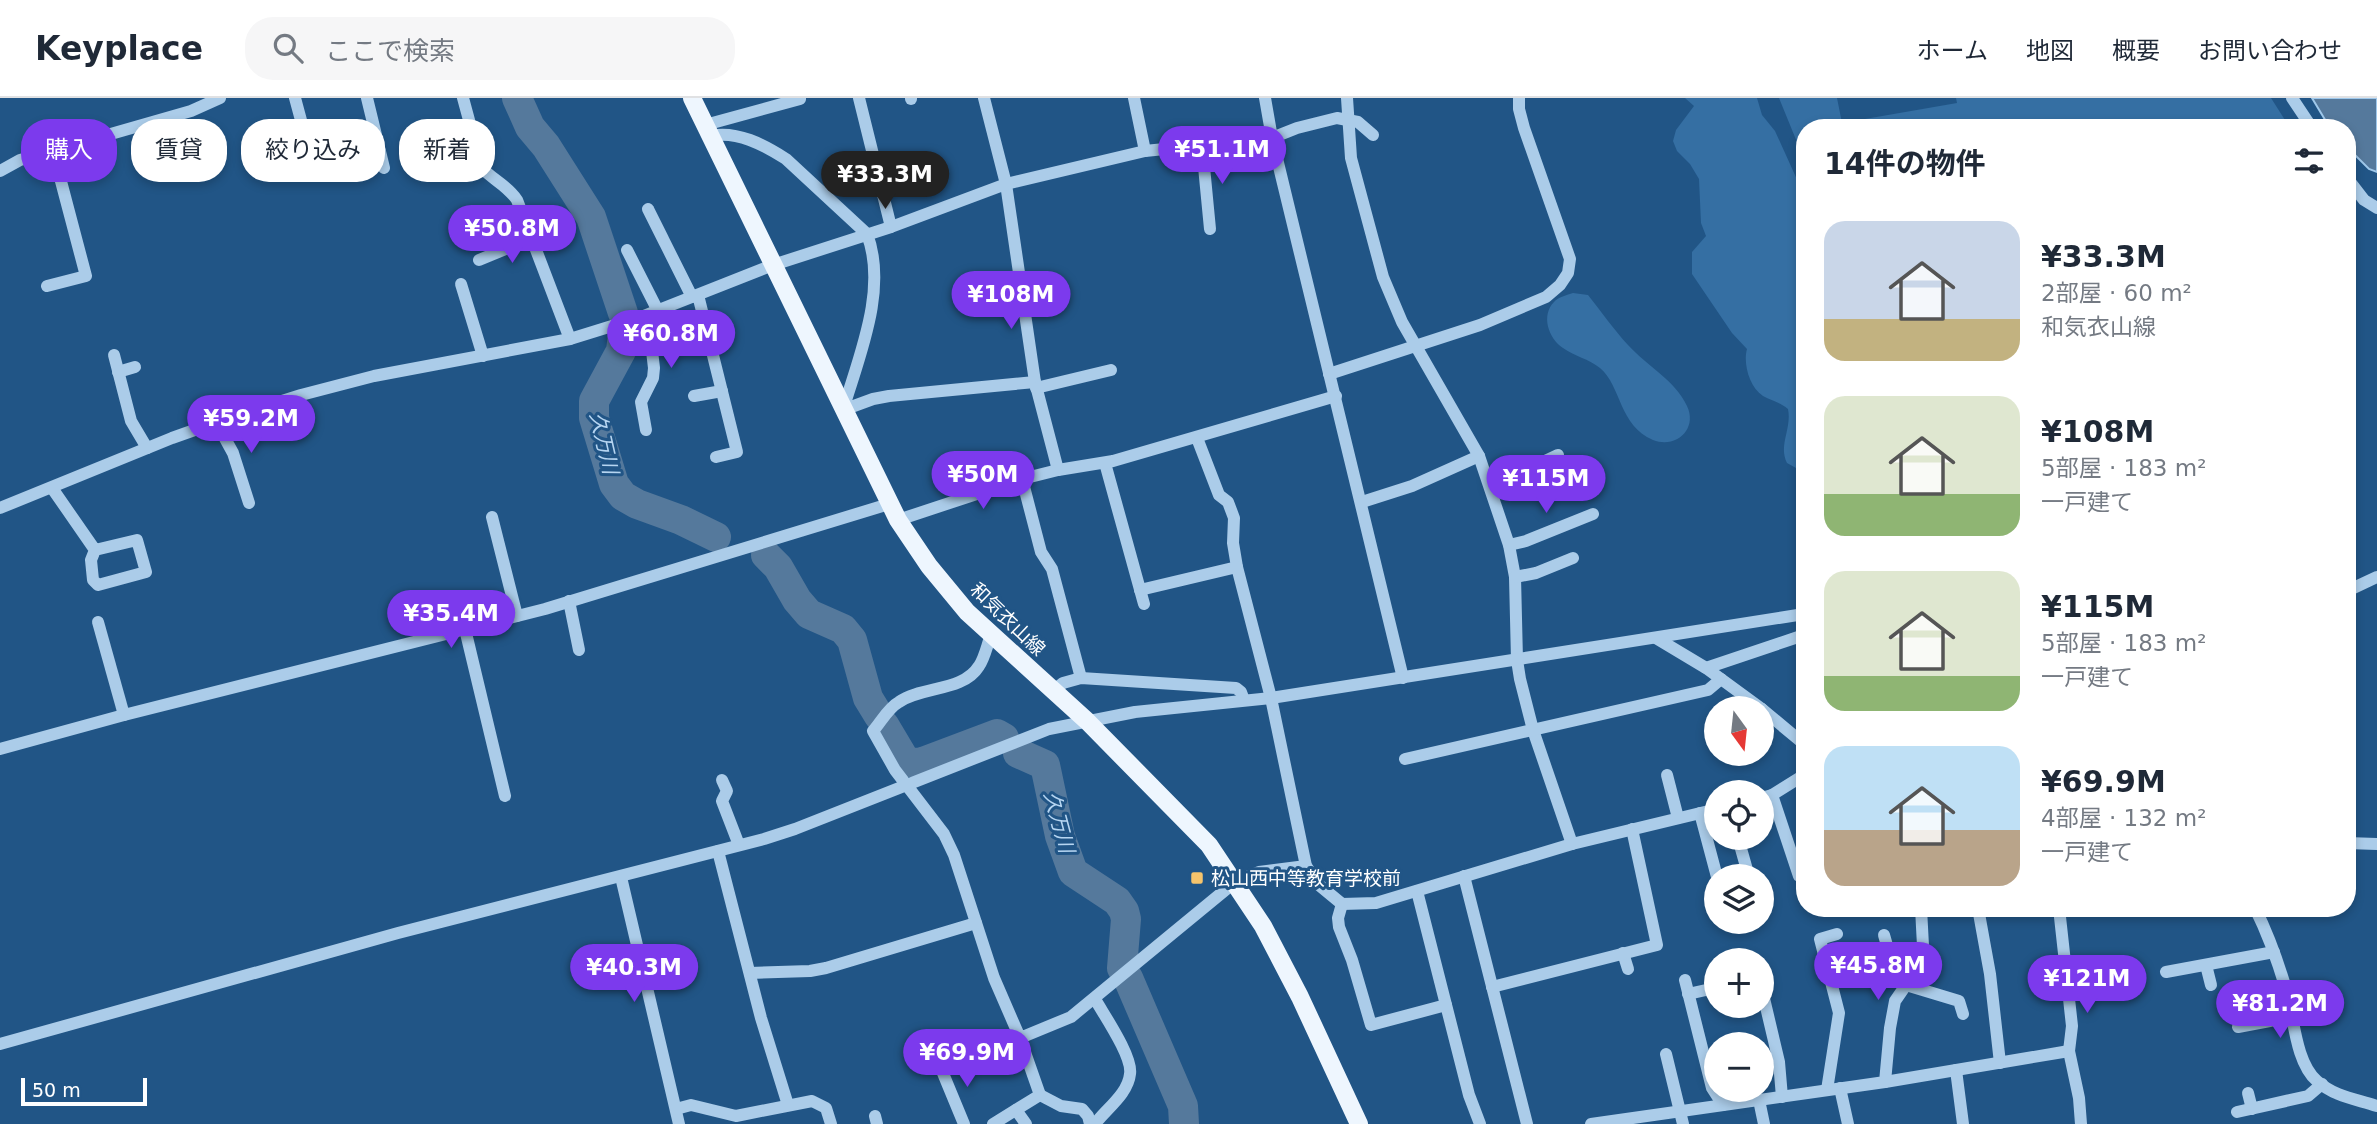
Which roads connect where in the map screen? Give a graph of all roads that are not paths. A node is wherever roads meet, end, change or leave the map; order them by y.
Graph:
1 (220, 98) edge
2 (295, 98) edge
3 (367, 98) edge
4 (463, 98) edge
5 (692, 98) edge
6 (859, 98) edge
7 (984, 98) edge
8 (1134, 98) edge
9 (1265, 98) edge
10 (1347, 98) edge
11 (1519, 98) edge
12 (2292, 98) edge
13 (800, 99) edge
14 (769, 102) edge
15 (301, 119) edge
16 (372, 119) edge
17 (1349, 119) junction
18 (2306, 119) edge
19 (707, 130) junction
20 (117, 132) edge
21 (1373, 135) dead end
22 (1272, 138) junction
23 (1202, 146) junction
24 (1145, 151) junction
25 (21, 160) edge
26 (0, 171) edge
27 (61, 182) edge
28 (1006, 184) junction
29 (2356, 190) edge
30 (2377, 208) edge
31 (648, 209) dead end
32 (891, 227) junction
33 (1210, 229) dead end
34 (867, 234) junction
35 (532, 238) junction
36 (627, 250) dead end
37 (479, 260) dead end
38 (772, 265) junction
39 (461, 284) dead end
40 (47, 286) dead end
41 (695, 296) junction
42 (658, 311) junction
43 (641, 317) junction
44 (570, 339) junction
45 (1416, 345) junction
46 (114, 355) dead end
47 (483, 356) junction
48 (135, 367) dead end
49 (1111, 370) dead end
50 (118, 372) junction
51 (1329, 374) junction
52 (1036, 385) junction
53 (722, 390) junction
54 (694, 396) dead end
55 (1336, 396) junction
56 (844, 410) junction
57 (216, 422) junction
58 (646, 430) dead end
59 (1198, 439) junction
60 (147, 448) junction
61 (1558, 455) dead end
62 (1479, 456) junction
63 (716, 457) dead end
64 (1105, 463) junction
65 (1058, 470) junction
66 (1022, 479) junction
67 (1490, 487) junction
68 (52, 488) junction
69 (1362, 502) junction
70 (249, 503) dead end
71 (889, 504) junction
72 (0, 508) edge
73 (1593, 514) dead end
74 (492, 517) dead end
75 (898, 520) junction
76 (1509, 545) junction
77 (95, 550) junction
78 (1573, 558) dead end
79 (1237, 567) junction
80 (1515, 577) junction
81 (2377, 577) edge
82 (2356, 587) edge
83 (1140, 590) junction
84 (569, 601) junction
85 (1144, 604) dead end
86 (1796, 615) edge
87 (517, 616) junction
88 (97, 622) dead end
89 (465, 629) junction
90 (991, 635) junction
91 (1656, 638) junction
92 (1796, 638) edge
93 (579, 650) dead end
94 (1517, 660) junction
95 (1706, 668) junction
96 (1081, 678) junction
97 (1403, 678) junction
98 (1721, 679) junction
99 (1054, 691) junction
100 (1744, 696) edge
101 (1272, 698) junction
102 (1244, 700) junction
103 (124, 715) junction
104 (1774, 719) edge
105 (1087, 721) junction
106 (1533, 730) junction
107 (1796, 737) edge
108 (0, 749) edge
109 (1405, 759) dead end
110 (1667, 775) dead end
111 (722, 780) dead end
112 (1796, 780) edge
113 (906, 785) junction
114 (1774, 793) edge
115 (505, 796) dead end
116 (1704, 812) edge
117 (1700, 813) junction
118 (1774, 814) edge
119 (1678, 818) junction
120 (1632, 829) junction
121 (2356, 843) edge
122 (1572, 844) junction
123 (2377, 844) edge
124 (739, 845) junction
125 (718, 851) junction
126 (1714, 864) edge
127 (1306, 866) junction
128 (1796, 869) edge
129 (1464, 876) junction
130 (621, 877) junction
131 (1234, 882) junction
132 (1417, 891) junction
133 (1342, 904) junction
134 (1922, 917) edge
135 (1980, 917) edge
136 (2060, 917) edge
137 (2259, 917) edge
138 (976, 923) junction
139 (1837, 934) dead end
140 (1884, 935) dead end
141 (2274, 952) junction
142 (1623, 953) junction
143 (2206, 965) junction
144 (1628, 969) dead end
145 (1916, 969) junction
146 (2166, 972) dead end
147 (750, 973) junction
148 (1685, 980) dead end
149 (1906, 985) junction
150 (2211, 985) dead end
151 (1492, 987) junction
152 (1704, 990) edge
153 (1688, 994) junction
154 (1095, 999) junction
155 (1446, 1005) junction
156 (1963, 1014) dead end
157 (2292, 1017) junction
158 (1769, 1018) edge
159 (2238, 1027) dead end
160 (1020, 1038) junction
161 (0, 1044) edge
162 (2069, 1051) junction
163 (1666, 1054) dead end
164 (2000, 1063) junction
165 (940, 1066) dead end
166 (1956, 1070) junction
167 (1885, 1082) junction
168 (2322, 1084) junction
169 (1833, 1089) junction
170 (2248, 1093) dead end
171 (1040, 1095) junction
172 (1782, 1097) junction
173 (1774, 1098) edge
174 (1745, 1102) edge
175 (1759, 1102) edge
176 (788, 1105) junction
177 (1723, 1105) junction
178 (2377, 1106) edge
179 (676, 1109) junction
180 (2252, 1109) junction
181 (1016, 1110) junction
182 (2237, 1112) dead end
183 (1681, 1117) edge
184 (1597, 1123) edge
185 (679, 1124) edge
186 (831, 1124) edge
187 (964, 1124) edge
188 (993, 1124) edge
189 (1026, 1124) edge
190 (1090, 1124) edge
191 (1095, 1124) edge
192 (1359, 1124) edge
193 (1480, 1124) edge
194 (1527, 1124) edge
195 (1764, 1124) edge
196 (1848, 1124) edge
197 (1963, 1124) edge
198 (2081, 1124) edge

1 - 20 street
2 - 15 street
3 - 16 street
4 - 35 street
5 - 19 main road, 和気衣山線
6 - 32 street
7 - 28 street
8 - 24 street
9 - 22 street
10 - 17 street
11 - 45 street
12 - 18 street
13 - 14 street
14 - 19 street
17 - 21 street
17 - 22 street
17 - 45 street
19 - 34 street
19 - 38 main road, 和気衣山線
22 - 23 street
22 - 51 street
23 - 24 street
23 - 33 street
24 - 28 street
25 - 26 street
27 - 40 street
28 - 32 street
28 - 52 street
29 - 30 street
31 - 41 street
32 - 34 street
34 - 38 street
34 - 56 street
35 - 37 street
35 - 44 street
36 - 42 street
38 - 41 street
38 - 56 main road, 和気衣山線
39 - 47 street
41 - 42 street
41 - 53 street
42 - 43 street
43 - 44 street
43 - 58 street
44 - 47 street
45 - 51 street
45 - 62 street
46 - 50 street
47 - 57 street
48 - 50 street
49 - 52 street
50 - 60 street
51 - 55 street
52 - 56 street
52 - 65 street
53 - 54 street
53 - 63 street
55 - 59 street
55 - 69 street
56 - 71 main road, 和気衣山線
57 - 60 street
57 - 70 street
59 - 64 street
59 - 79 street
60 - 68 street
61 - 67 street
62 - 67 street
62 - 69 street
64 - 65 street
64 - 83 street
65 - 66 street
66 - 75 street
66 - 96 street
67 - 76 street
68 - 72 street
68 - 77 street
69 - 97 street
71 - 75 main road, 和気衣山線
71 - 84 street
73 - 76 street
74 - 87 street
75 - 90 main road, 和気衣山線
76 - 80 street
77 - 77 street
78 - 80 street
79 - 83 street
79 - 101 street
80 - 94 street
81 - 82 street
83 - 85 street
84 - 87 street
84 - 93 street
86 - 91 street
87 - 89 street
88 - 103 street
89 - 103 street
89 - 115 street
90 - 99 main road, 和気衣山線
90 - 113 street
91 - 94 street
91 - 95 street
92 - 95 street
94 - 97 street
94 - 106 street
95 - 98 street
96 - 99 street
96 - 102 street
97 - 101 street
98 - 100 street
98 - 106 street
99 - 105 main road, 和気衣山線
101 - 102 street
101 - 127 street
102 - 105 street
103 - 108 street
104 - 107 street
105 - 113 street
105 - 131 main road, 和気衣山線
106 - 109 street
106 - 122 street
110 - 119 street
111 - 124 street
112 - 114 street
113 - 124 street
113 - 138 street
116 - 117 street
117 - 119 street
117 - 126 street
118 - 128 street
119 - 120 street
120 - 122 street
120 - 142 street
121 - 123 street
122 - 129 street
124 - 125 street
125 - 130 street
125 - 147 street
127 - 131 street
127 - 133 street
129 - 132 street
129 - 151 street
130 - 161 street
130 - 179 street
131 - 154 street
131 - 192 main road, 和気衣山線
132 - 133 street
132 - 155 street
133 - 155 street
134 - 145 street
135 - 164 street
136 - 162 street
137 - 141 street
138 - 147 street
138 - 160 street
139 - 169 street
140 - 145 street
141 - 143 street
141 - 157 street
142 - 144 street
142 - 151 street
143 - 146 street
143 - 150 street
145 - 149 street
147 - 176 street
148 - 153 street
149 - 156 street
149 - 167 street
151 - 194 street
152 - 153 street
153 - 177 street
154 - 160 street
154 - 191 street
155 - 193 street
157 - 159 street
157 - 168 street
158 - 172 street
160 - 171 street
162 - 164 street
162 - 198 street
163 - 183 street
164 - 166 street
165 - 187 street
166 - 167 street
166 - 197 street
167 - 169 street
168 - 178 street
168 - 180 street
169 - 172 street
169 - 196 street
170 - 180 street
171 - 181 street
171 - 190 street
172 - 173 street
174 - 177 street
175 - 195 street
176 - 179 street
176 - 186 street
177 - 183 street
179 - 185 street
180 - 182 street
181 - 188 street
181 - 189 street
183 - 184 street

